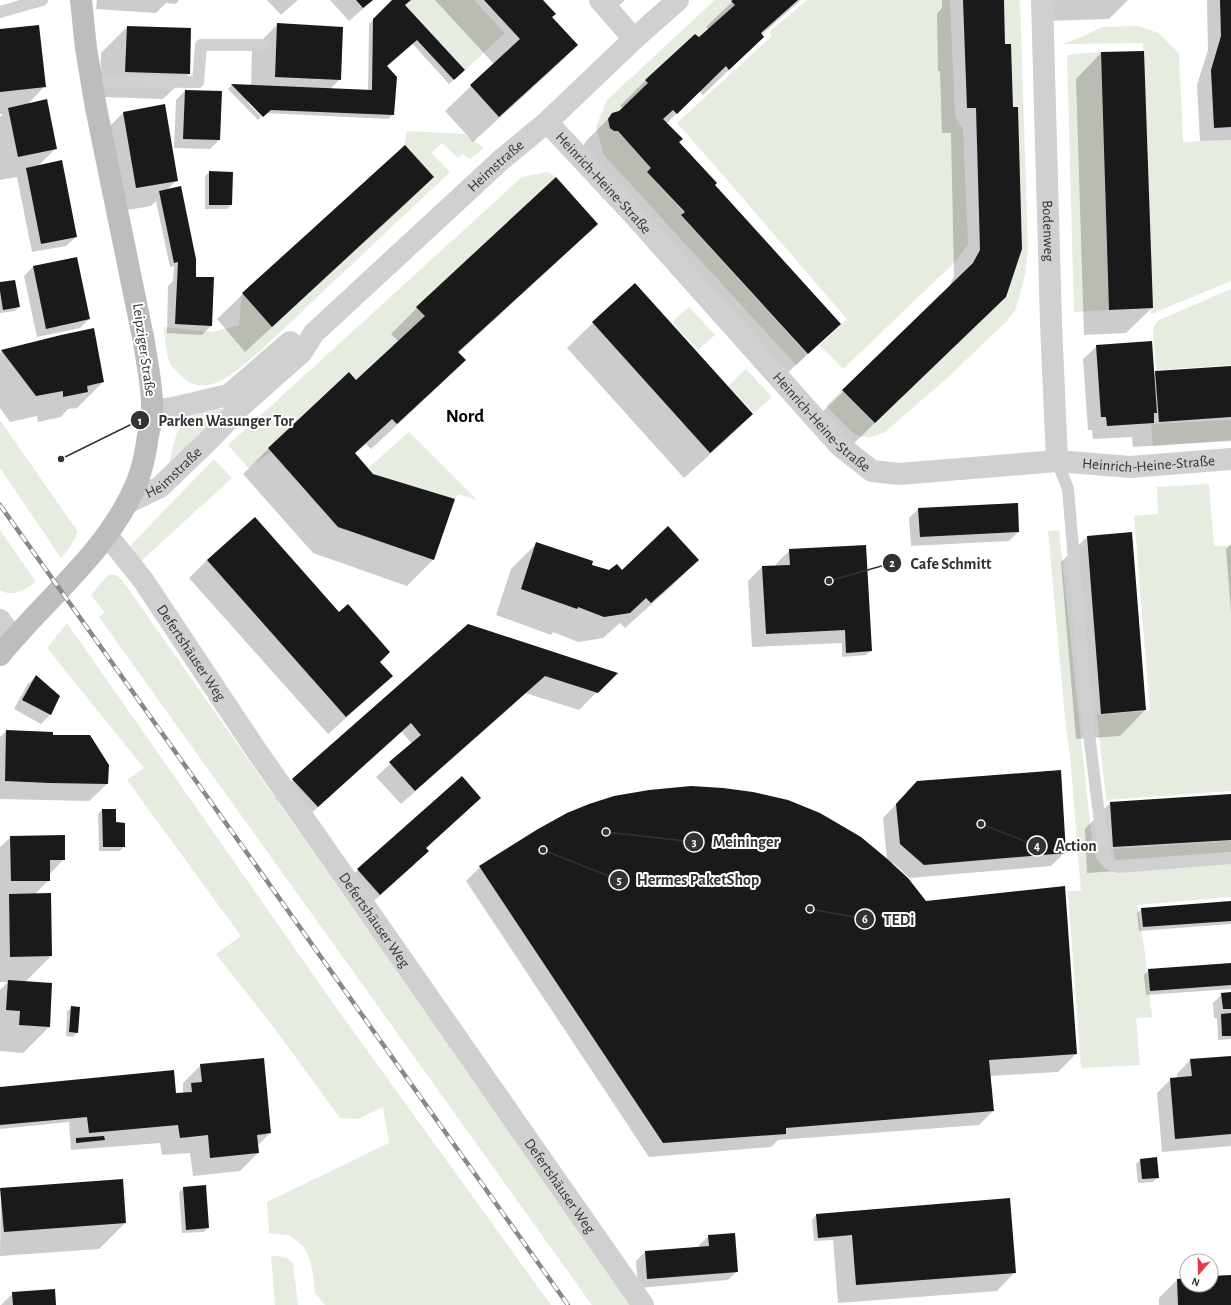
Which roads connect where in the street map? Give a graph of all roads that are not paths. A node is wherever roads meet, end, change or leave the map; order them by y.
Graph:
1 (42, 0) edge
2 (82, 0) edge
3 (600, 0) edge
4 (678, 0) edge
5 (1042, 0) edge
6 (0, 12) edge
7 (634, 39) junction
8 (263, 45) dead end
9 (92, 82) junction
10 (547, 122) junction
11 (314, 333) junction
12 (152, 411) junction
13 (1231, 459) edge
14 (1058, 461) junction
15 (127, 503) junction
16 (107, 535) junction
17 (0, 620) edge
18 (7, 647) edge
19 (1231, 858) edge
20 (643, 1305) edge

1 - 6 lane
2 - 9 main road, Leipziger Straße
3 - 7 street
4 - 7 street, Heimstraße
5 - 14 street, Bodenweg
7 - 10 street, Heimstraße
8 - 9 lane
9 - 12 main road, Leipziger Straße
10 - 11 street, Heimstraße
10 - 14 street, Heinrich-Heine-Straße
11 - 12 street, Heimstraße
11 - 15 street, Heimstraße
12 - 15 main road, Leipziger Straße
13 - 14 street, Heinrich-Heine-Straße
14 - 19 lane
15 - 16 main road, Leipziger Straße
16 - 18 main road, Leipziger Straße
16 - 20 street, Defertshäuser Weg
17 - 18 street

